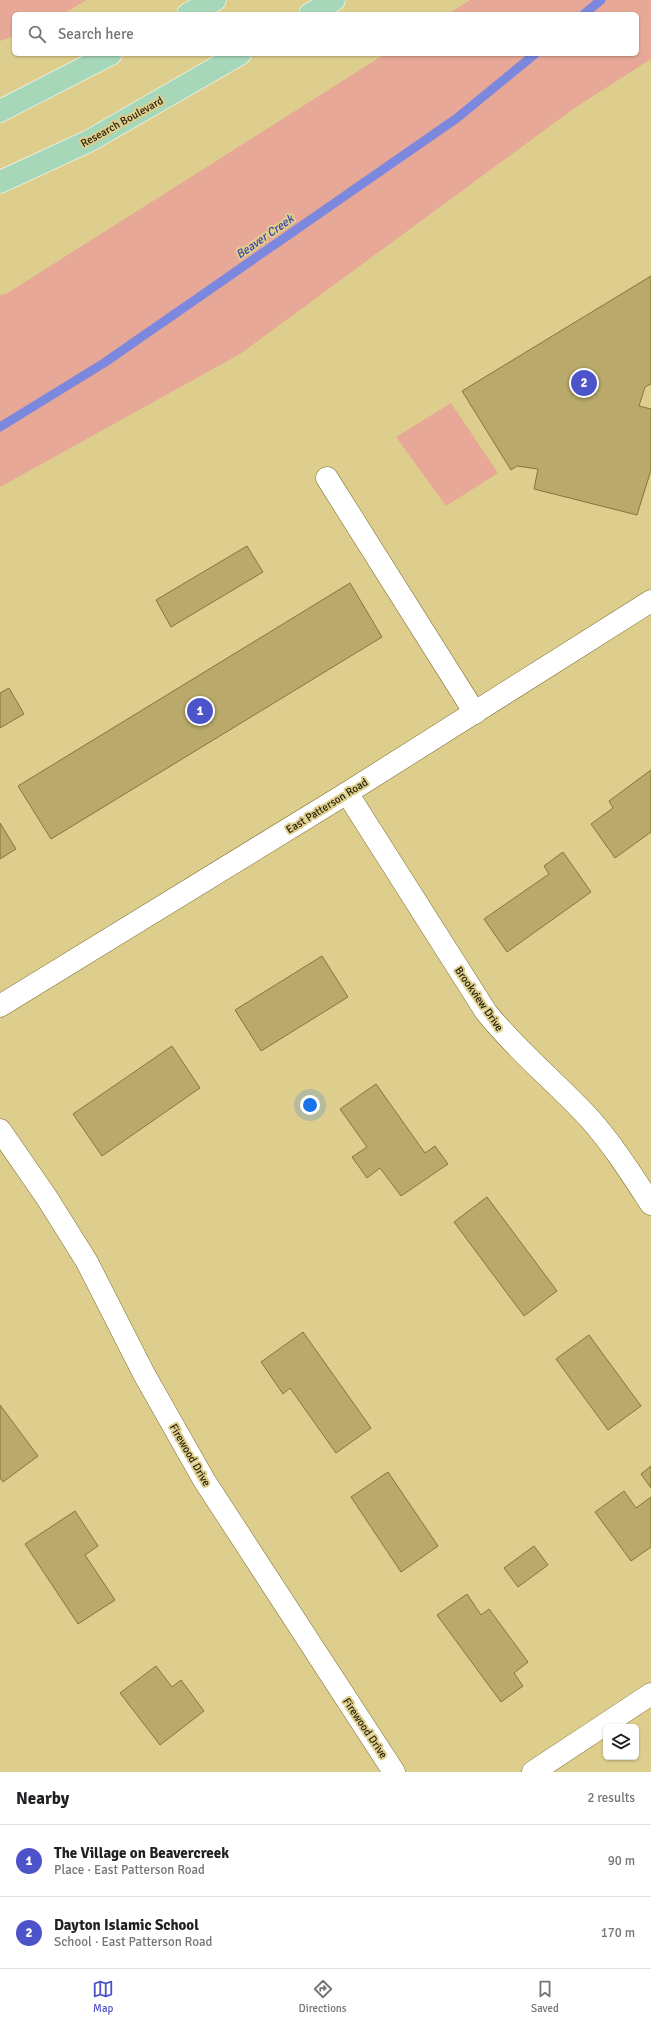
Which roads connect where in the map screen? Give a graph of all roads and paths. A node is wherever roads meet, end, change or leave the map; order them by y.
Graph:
1 (215, 0) edge
2 (334, 0) edge
3 (192, 12) edge
4 (313, 12) edge
5 (107, 56) edge
6 (237, 56) edge
7 (0, 112) edge
8 (0, 182) edge
9 (327, 478) dead end
10 (651, 601) edge
11 (476, 713) junction
12 (347, 793) junction
13 (0, 1006) edge
14 (0, 1130) edge
15 (651, 1204) edge
16 (651, 1694) edge
17 (394, 1772) edge
18 (533, 1772) edge

1 - 3 main road
2 - 4 main road
5 - 7 main road
6 - 8 main road, Research Boulevard
9 - 11 street
10 - 11 street, East Patterson Road
11 - 12 street, East Patterson Road
12 - 13 street, East Patterson Road
12 - 15 street, Brookview Drive
14 - 17 street, Firewood Drive
16 - 18 street

